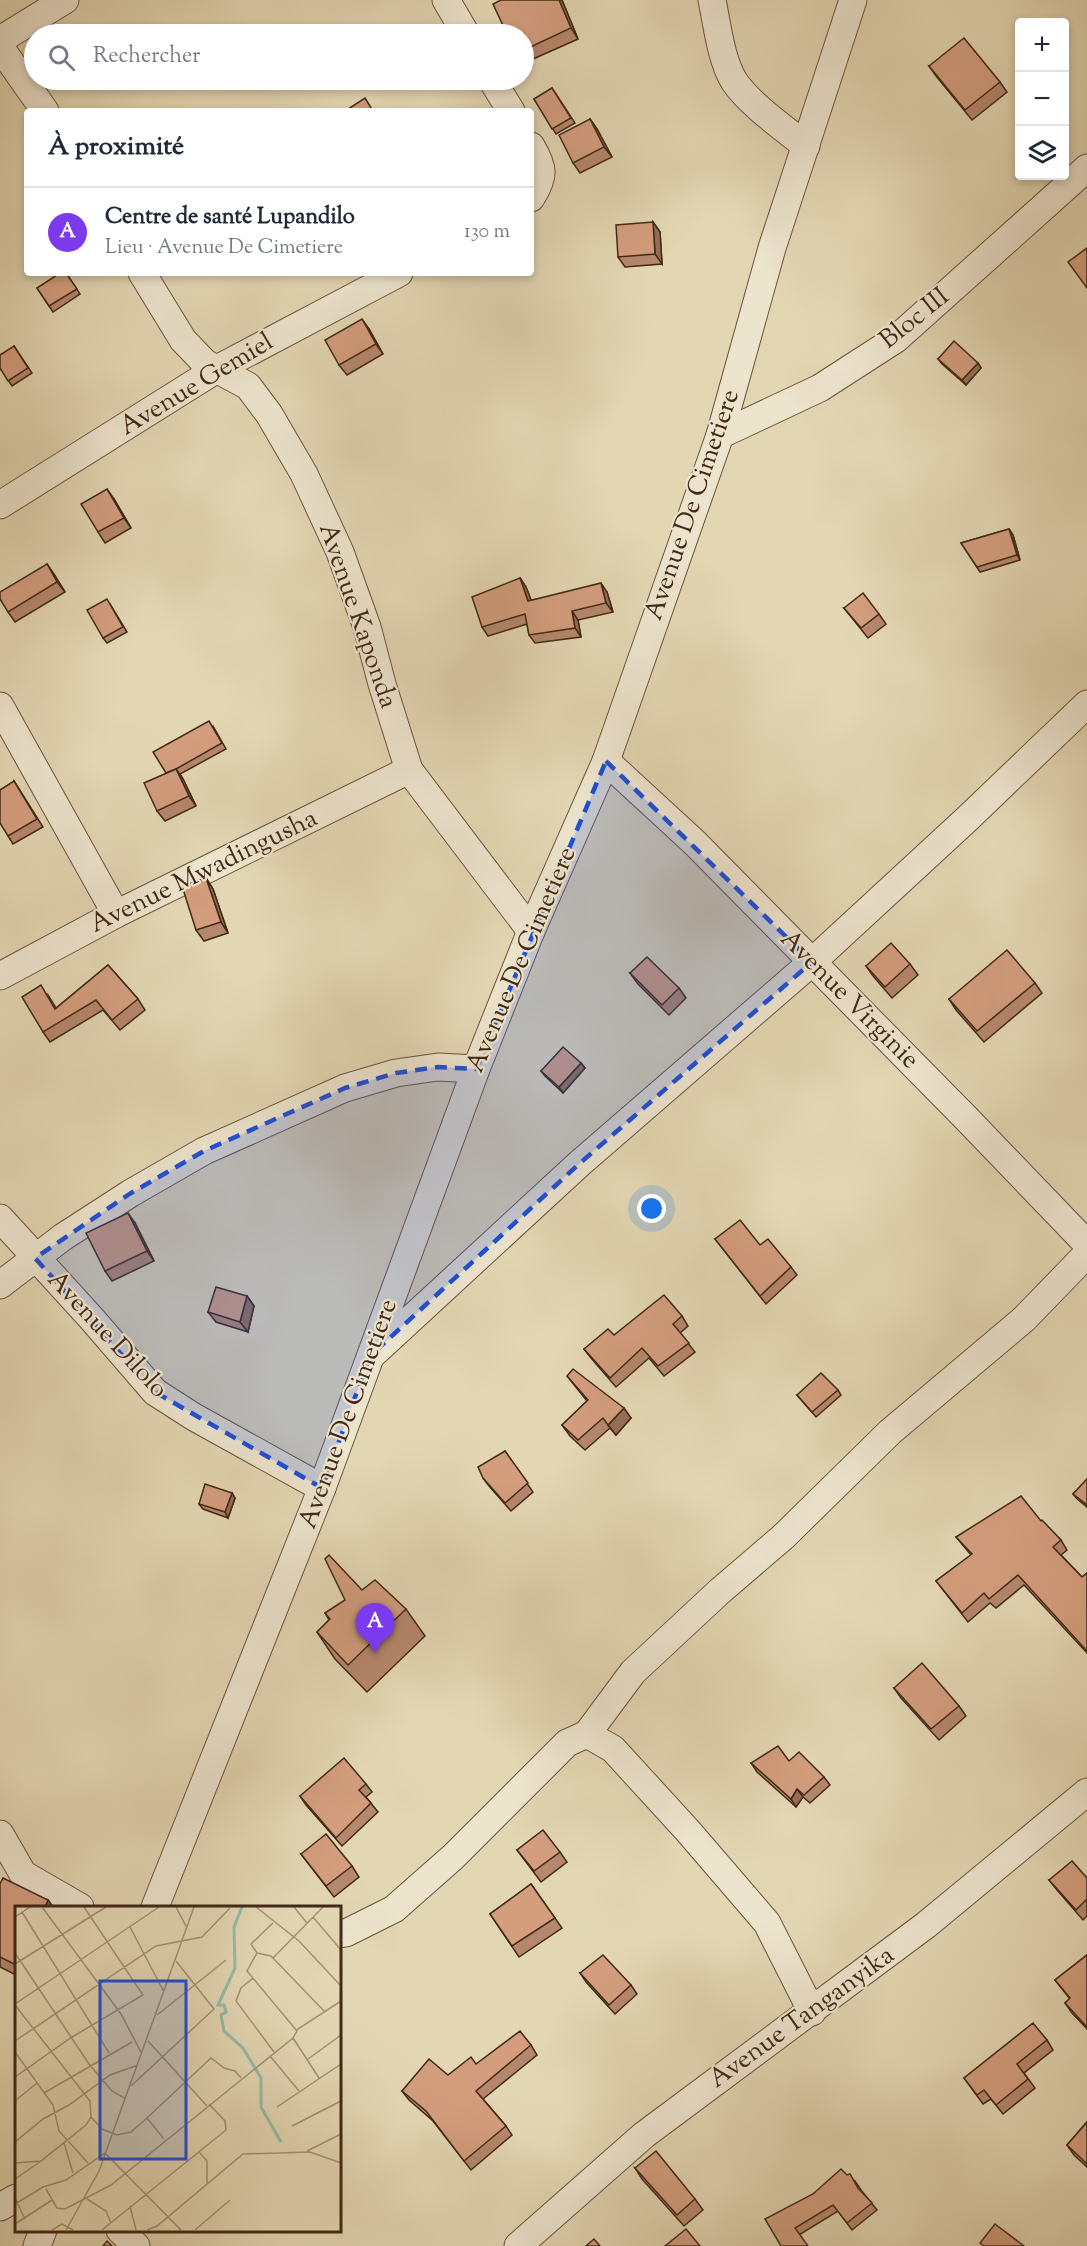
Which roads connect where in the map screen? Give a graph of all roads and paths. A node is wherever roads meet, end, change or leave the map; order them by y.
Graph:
1 (64, 0) edge
2 (446, 0) edge
3 (712, 0) edge
4 (853, 0) edge
5 (26, 24) edge
6 (460, 24) edge
7 (24, 25) edge
8 (0, 40) edge
9 (0, 47) edge
10 (24, 81) edge
11 (30, 90) edge
12 (498, 90) edge
13 (43, 108) edge
14 (509, 108) edge
15 (806, 146) junction
16 (534, 151) edge
17 (1087, 168) edge
18 (534, 194) edge
19 (144, 276) edge
20 (393, 276) edge
21 (217, 369) junction
22 (720, 435) junction
23 (0, 505) edge
24 (1087, 704) edge
25 (0, 706) edge
26 (606, 761) junction
27 (409, 770) junction
28 (116, 914) junction
29 (531, 931) junction
30 (812, 962) junction
31 (0, 976) edge
32 (476, 1069) junction
33 (0, 1218) edge
34 (1087, 1244) edge
35 (1087, 1254) edge
36 (35, 1258) junction
37 (0, 1285) edge
38 (370, 1356) junction
39 (322, 1488) junction
40 (587, 1734) junction
41 (1087, 1792) edge
42 (0, 1834) edge
43 (78, 1906) edge
44 (155, 1906) edge
45 (340, 1934) edge
46 (812, 2012) junction
47 (15, 2199) edge
48 (0, 2207) edge
49 (42, 2231) edge
50 (122, 2231) edge
51 (37, 2246) edge
52 (136, 2246) edge
53 (518, 2246) edge

1 - 5 street
2 - 6 street
3 - 15 street
4 - 15 street, Avenue De Cimetiere
7 - 8 street
9 - 10 street
11 - 13 street
12 - 14 street
15 - 22 street, Avenue De Cimetiere
16 - 18 street
17 - 22 street, Bloc III
19 - 21 street, Avenue Kaponda
20 - 21 street, Avenue Gemiel
21 - 23 street, Avenue Gemiel
21 - 27 street, Avenue Kaponda
22 - 26 street, Avenue De Cimetiere
24 - 30 street
25 - 28 street
26 - 29 street, Avenue De Cimetiere
26 - 30 street, Avenue Virginie
27 - 28 street, Avenue Mwadingusha
27 - 29 street, Avenue Kaponda
28 - 31 street, Avenue Mwadingusha
29 - 32 street, Avenue De Cimetiere
30 - 34 street, Avenue Virginie
30 - 38 street
32 - 36 street
32 - 38 street, Avenue De Cimetiere
33 - 36 street, Avenue Dilolo
35 - 40 street
36 - 37 street
36 - 39 street, Avenue Dilolo
38 - 39 street, Avenue De Cimetiere
39 - 44 street, Avenue De Cimetiere
40 - 45 street
40 - 46 street
41 - 46 street, Avenue Tanganyika
42 - 43 street
46 - 53 street, Avenue Tanganyika
47 - 48 street
49 - 51 street
50 - 52 street

